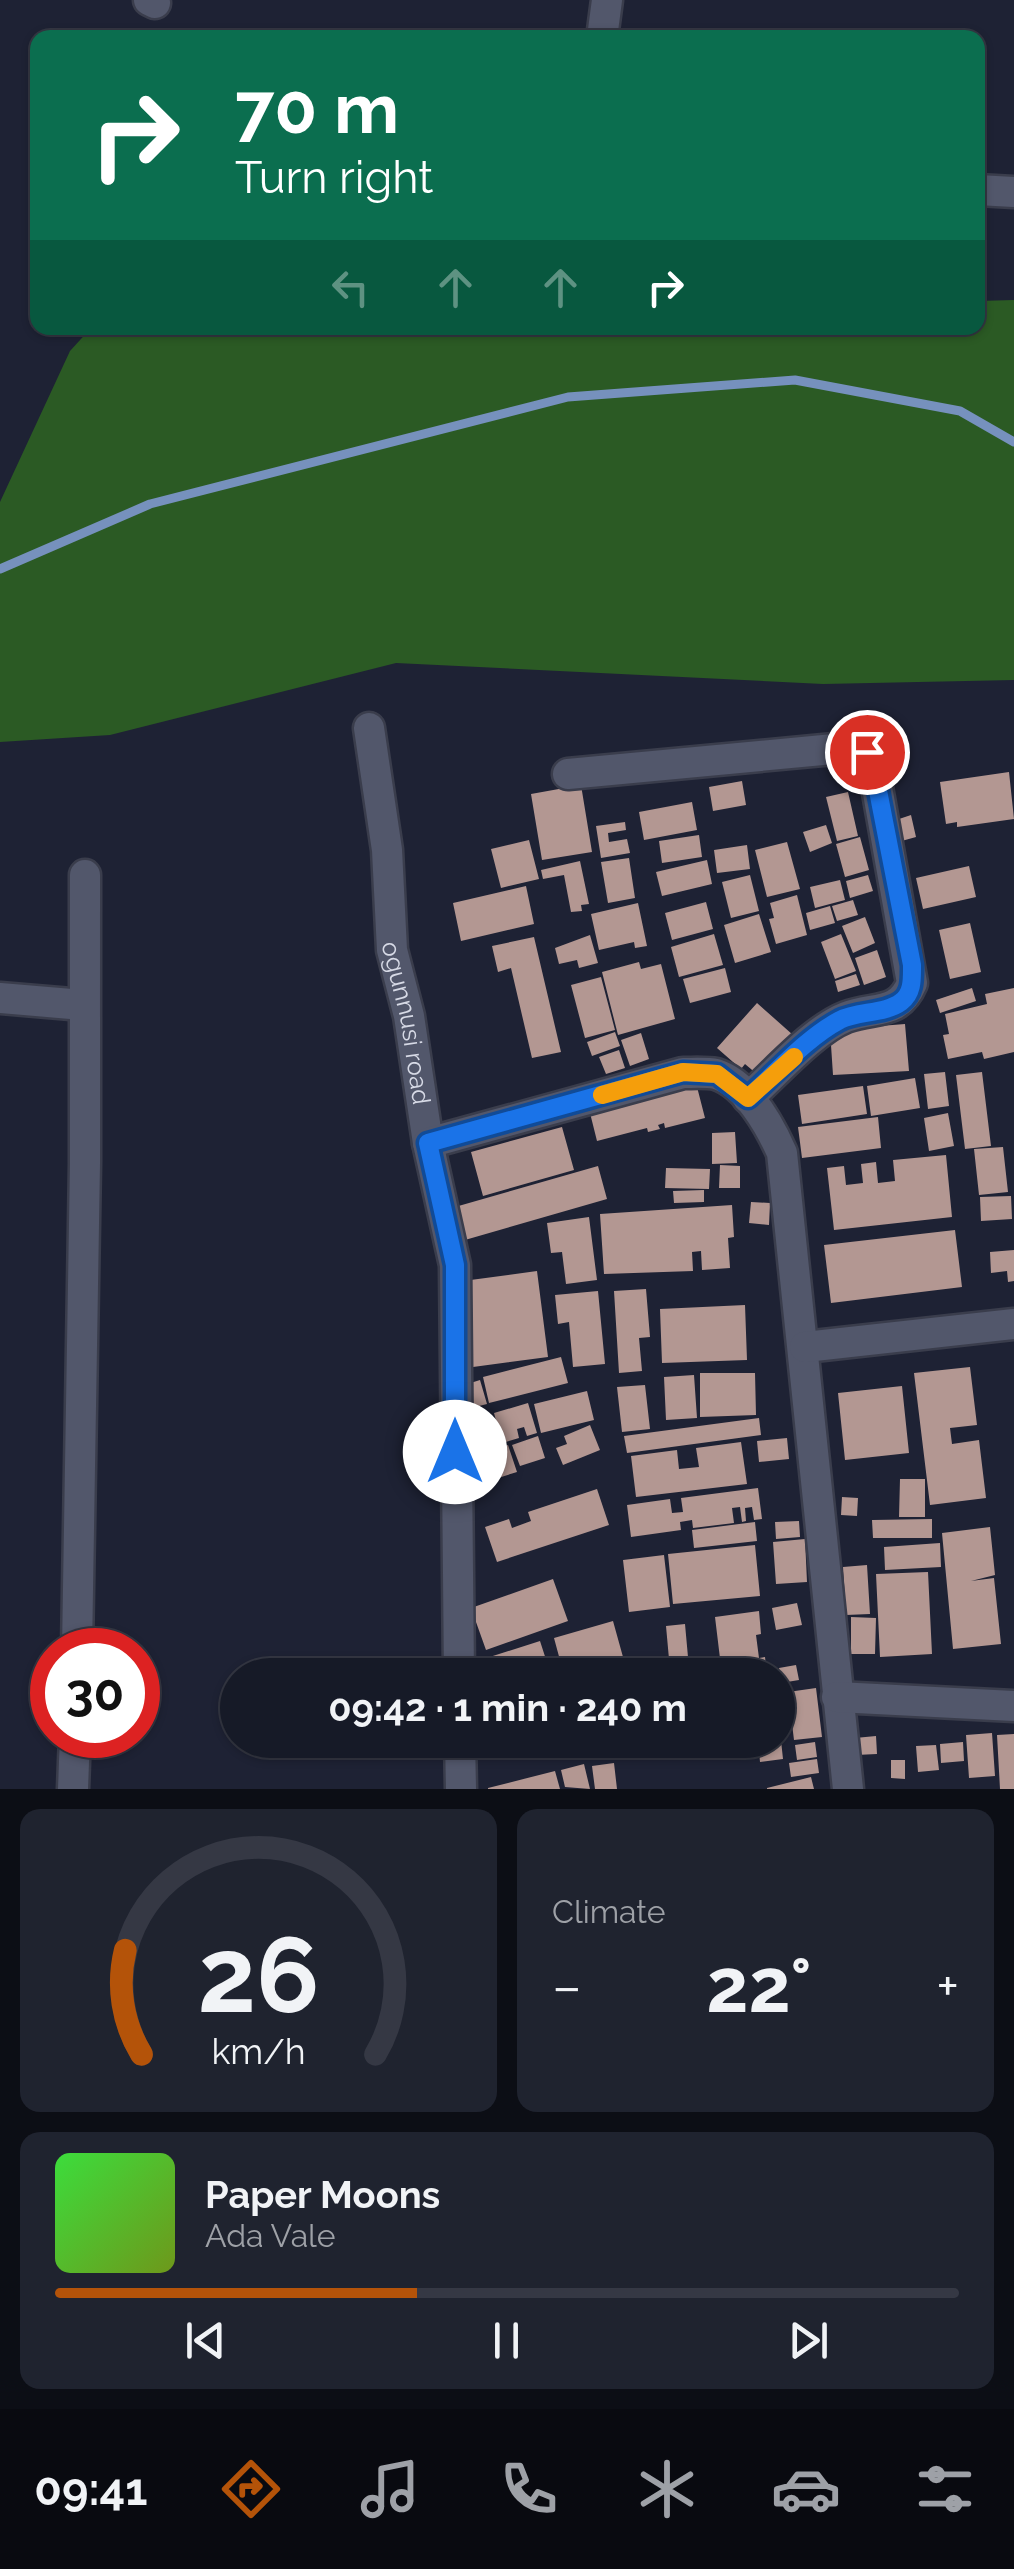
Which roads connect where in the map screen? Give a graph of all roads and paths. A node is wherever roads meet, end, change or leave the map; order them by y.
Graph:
1 (607, 0) edge
2 (603, 30) edge
3 (985, 190) edge
4 (1014, 192) edge
5 (369, 728) dead end
6 (568, 774) dead end
7 (84, 875) dead end
8 (0, 998) edge
9 (84, 1006) junction
10 (748, 1098) junction
11 (428, 1143) junction
12 (1014, 1324) edge
13 (805, 1347) junction
14 (77, 1628) edge
15 (458, 1658) edge
16 (837, 1698) junction
17 (1014, 1706) edge
18 (74, 1758) edge
19 (460, 1758) edge
20 (73, 1789) edge
21 (460, 1789) edge
22 (848, 1789) edge

1 - 2 street
3 - 4 street
5 - 11 street, ogunnusi road
6 - 10 street
7 - 9 street
8 - 9 street
9 - 14 street
10 - 11 street
10 - 13 street
11 - 15 street, ogunnusi road
12 - 13 street
13 - 16 street
16 - 17 street
16 - 22 street
18 - 20 street
19 - 21 street

